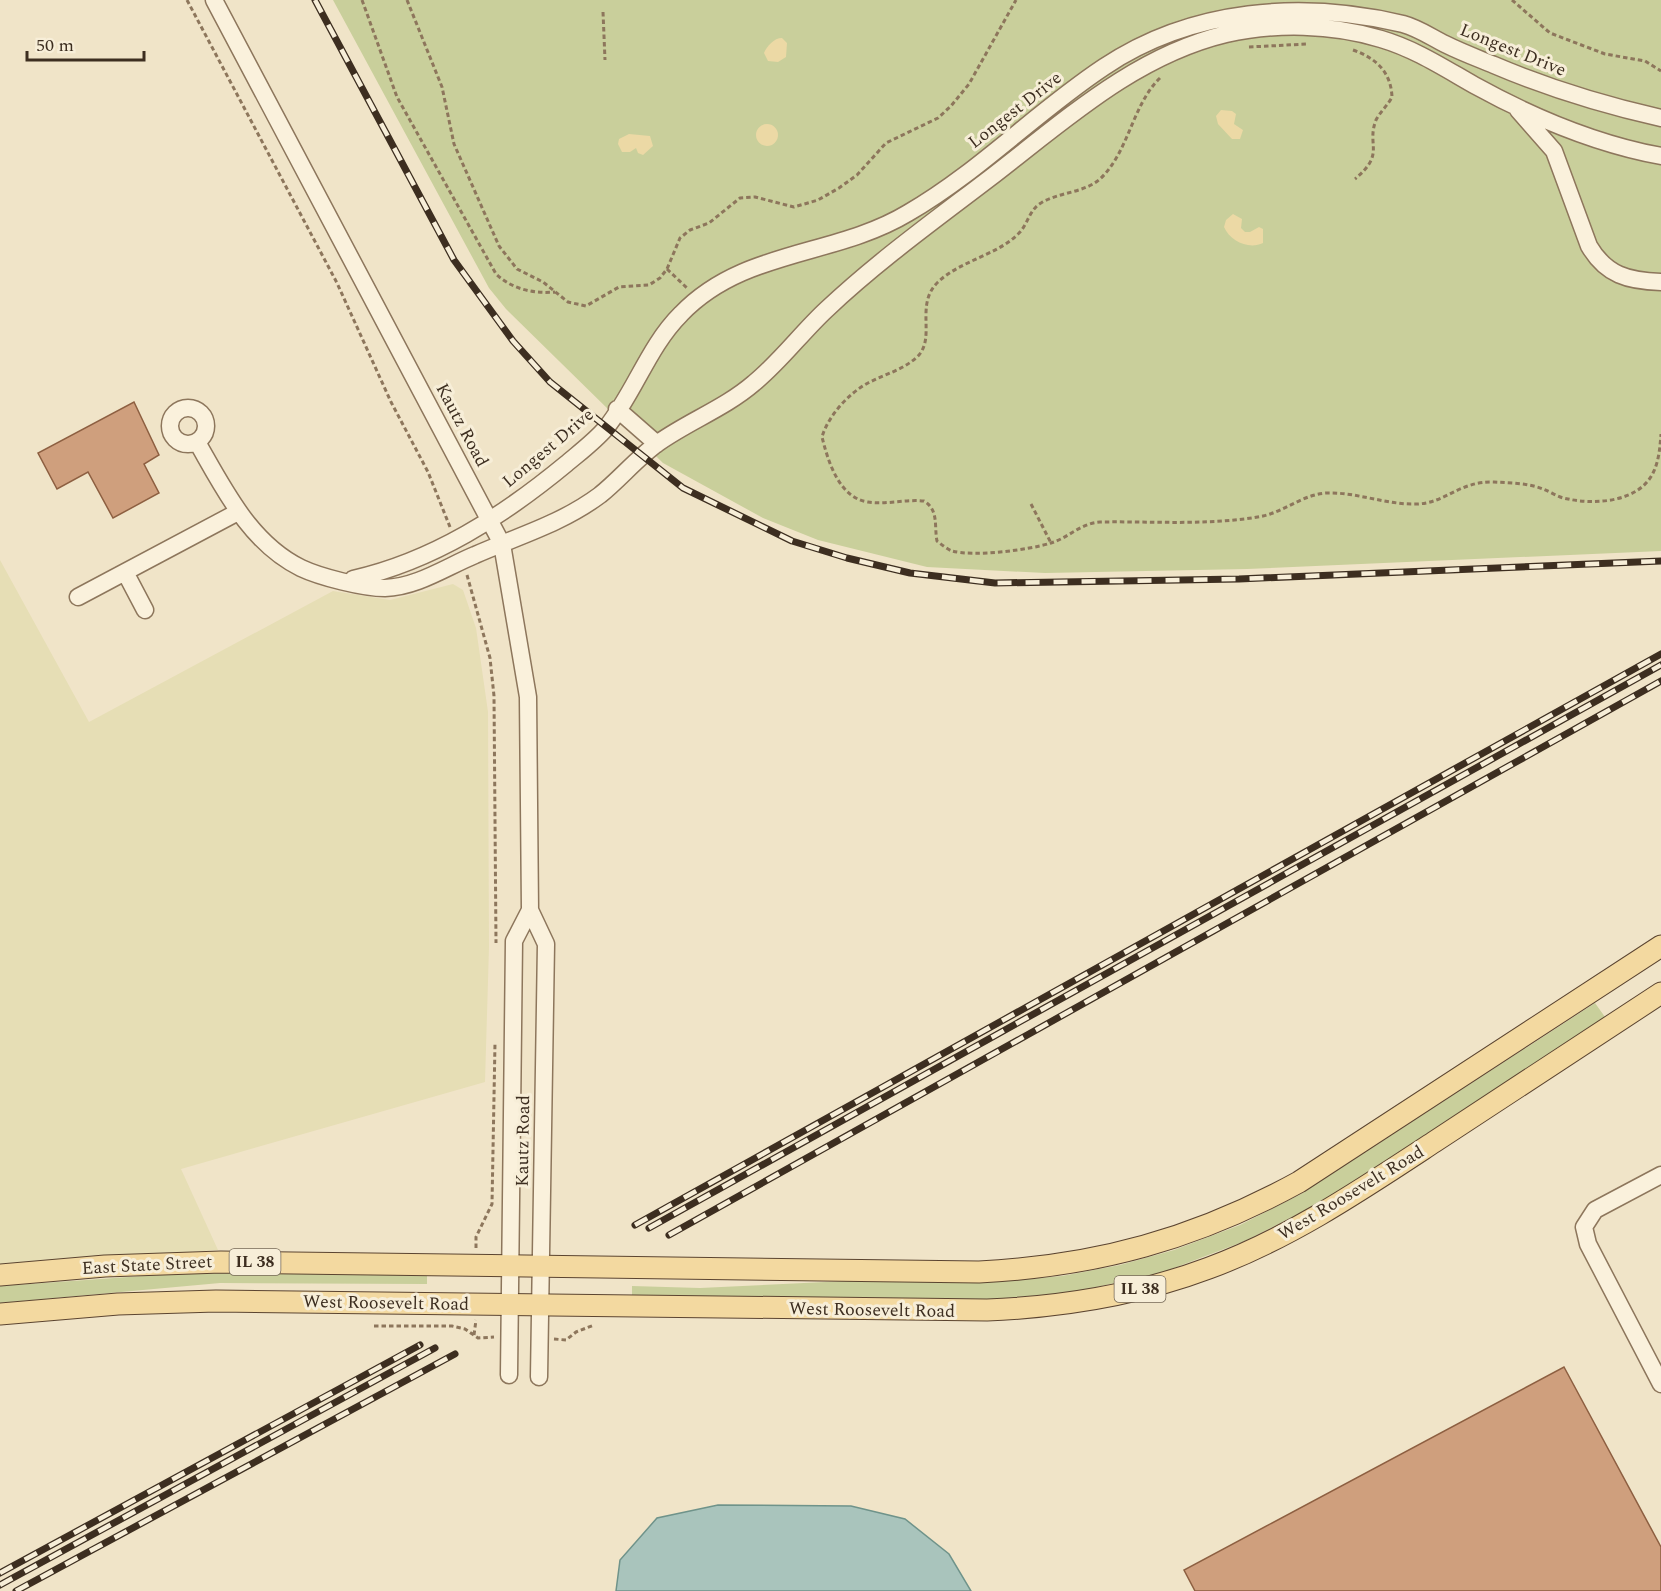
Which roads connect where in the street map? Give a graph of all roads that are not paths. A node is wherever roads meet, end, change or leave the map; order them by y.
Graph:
1 (214, 0) edge
2 (1514, 105) junction
3 (1661, 118) edge
4 (1661, 156) edge
5 (1661, 282) edge
6 (617, 409) junction
7 (197, 442) dead end
8 (657, 444) junction
9 (238, 512) junction
10 (490, 519) junction
11 (502, 544) junction
12 (125, 572) junction
13 (343, 581) junction
14 (78, 597) dead end
15 (145, 610) dead end
16 (530, 910) junction
17 (1661, 946) edge
18 (1661, 993) edge
19 (1661, 1175) edge
20 (510, 1265) junction
21 (540, 1266) junction
22 (0, 1275) edge
23 (510, 1305) junction
24 (540, 1305) junction
25 (0, 1314) edge
26 (509, 1375) dead end
27 (538, 1377) dead end
28 (1661, 1383) edge

1 - 10 street, Kautz Road
2 - 4 street
2 - 5 street
2 - 8 street
3 - 6 street, Longest Drive
6 - 8 street
6 - 10 street, Longest Drive
7 - 9 street
8 - 11 street
9 - 12 street
9 - 13 street
10 - 11 street, Kautz Road
10 - 13 street, Longest Drive
11 - 13 street
11 - 16 street, Kautz Road
12 - 14 street
12 - 15 street
16 - 20 street, Kautz Road
16 - 21 street, Kautz Road
17 - 21 main road, West Roosevelt Road / IL 38
18 - 24 main road, West Roosevelt Road / IL 38
19 - 28 street
20 - 21 main road, West Roosevelt Road / IL 38
20 - 22 main road, East State Street / IL 38
20 - 23 street, Kautz Road
21 - 24 street, Kautz Road
23 - 24 main road, West Roosevelt Road / IL 38
23 - 25 main road, West Roosevelt Road / IL 38
23 - 26 street, Kautz Road
24 - 27 street, Kautz Road

